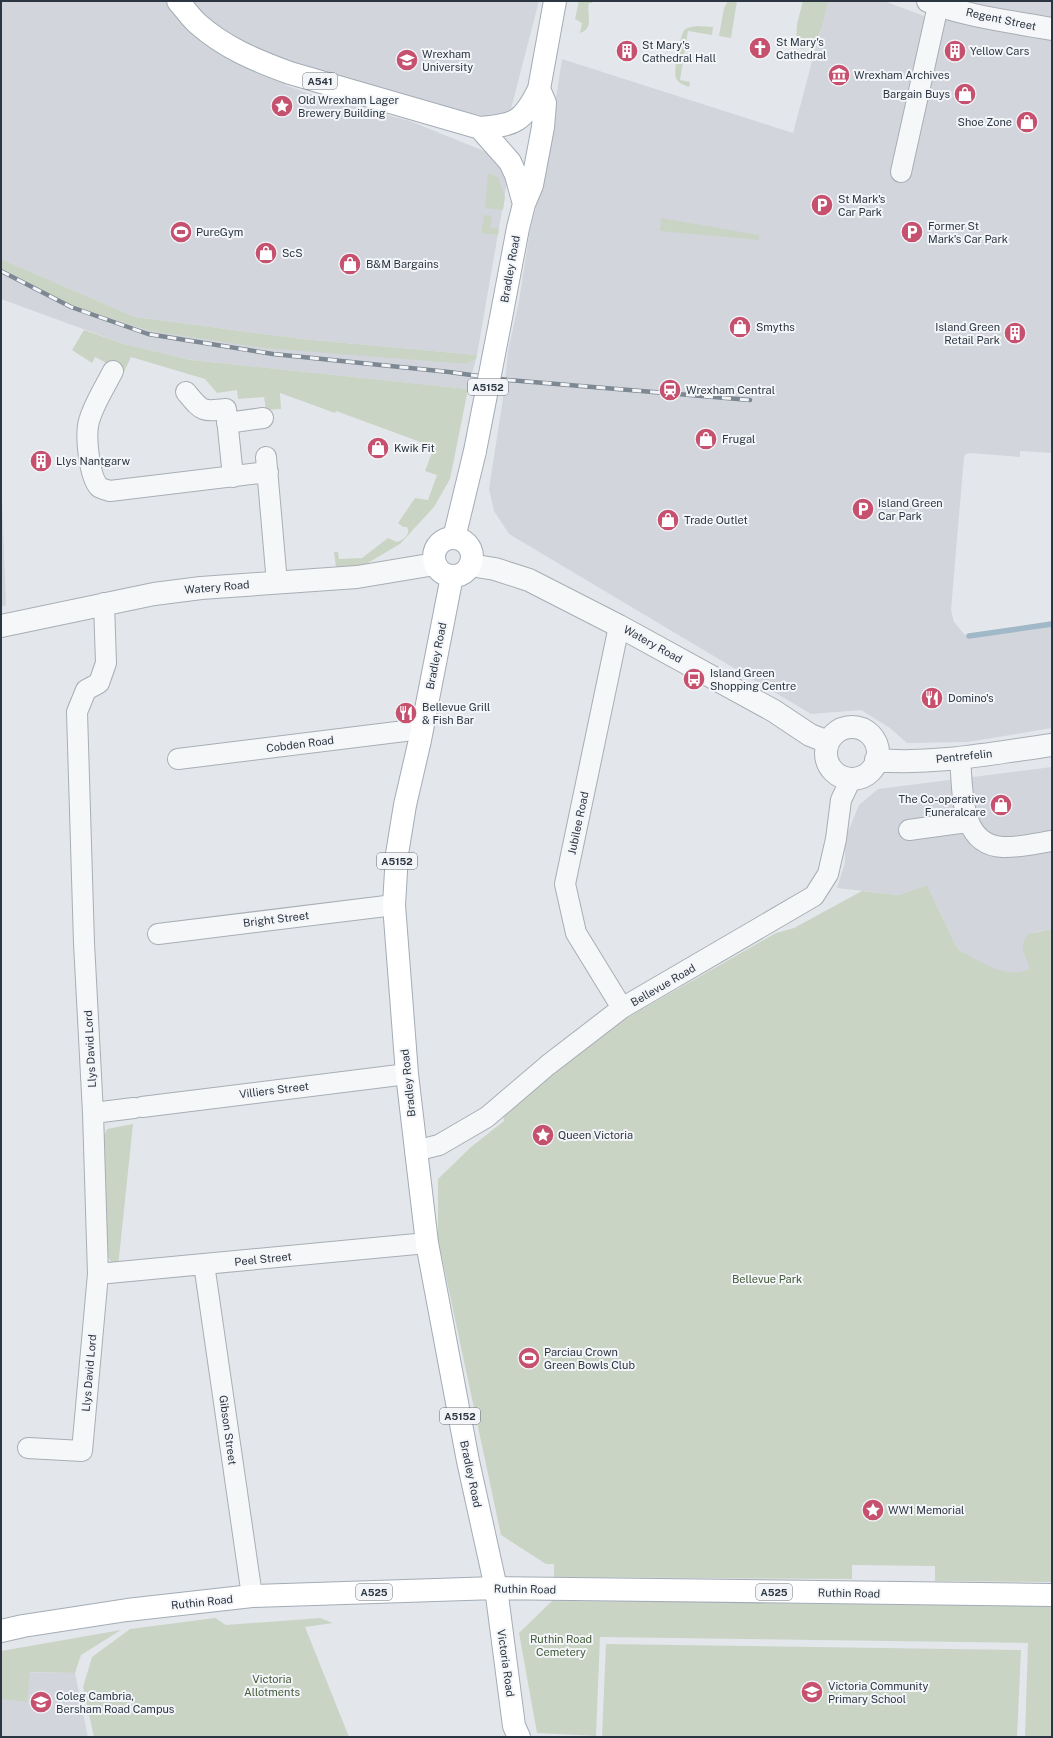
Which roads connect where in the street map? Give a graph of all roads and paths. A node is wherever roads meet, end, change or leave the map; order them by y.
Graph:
1 (178, 1) edge
2 (555, 1) edge
3 (935, 2) edge
4 (1052, 29) edge
5 (539, 89) junction
6 (480, 128) junction
7 (901, 172) dead end
8 (524, 204) junction
9 (113, 370) dead end
10 (186, 392) dead end
11 (263, 418) dead end
12 (227, 423) junction
13 (233, 477) junction
14 (454, 538) junction
15 (470, 565) junction
16 (443, 570) junction
17 (277, 583) junction
18 (104, 603) junction
19 (1, 626) edge
20 (619, 626) junction
21 (421, 729) junction
22 (828, 742) junction
23 (1052, 745) edge
24 (960, 758) junction
25 (178, 759) dead end
26 (876, 760) junction
27 (851, 779) junction
28 (967, 822) junction
29 (909, 830) dead end
30 (1052, 841) edge
31 (394, 905) junction
32 (158, 934) dead end
33 (622, 1008) junction
34 (407, 1074) junction
35 (93, 1113) junction
36 (415, 1151) junction
37 (427, 1242) junction
38 (204, 1264) junction
39 (98, 1274) junction
40 (28, 1448) dead end
41 (496, 1588) junction
42 (1052, 1595) edge
43 (252, 1596) junction
44 (1, 1631) edge
45 (519, 1737) edge

1 - 6 main road, A541
2 - 5 main road, Bradley Road
3 - 4 street, Regent Street
3 - 7 street
5 - 6 main road
5 - 8 main road, Bradley Road
6 - 8 main road
8 - 14 main road, Bradley Road / A5152, bridge
9 - 13 street
10 - 12 street
11 - 12 street
12 - 13 street
13 - 17 street
14 - 15 main road
14 - 16 main road
15 - 16 main road
15 - 20 street, Watery Road
16 - 17 street, Watery Road
16 - 21 main road, Bradley Road / A5152
17 - 18 street, Watery Road
18 - 19 street, Watery Road
18 - 35 street, Llys David Lord
20 - 22 street, Watery Road
20 - 33 street, Jubilee Road
21 - 25 street, Cobden Road
21 - 31 main road, Bradley Road / A5152
22 - 26 street
22 - 27 street
23 - 24 street, Pentrefelin
24 - 26 street, Pentrefelin
24 - 28 street
26 - 27 street
27 - 33 street, Bellevue Road
28 - 29 street
28 - 30 street
31 - 32 street, Bright Street
31 - 34 main road, Bradley Road / A5152
33 - 36 street, Bellevue Road
34 - 35 street, Villiers Street
34 - 36 main road, Bradley Road / A5152
35 - 39 street, Llys David Lord
36 - 37 main road, Bradley Road / A5152
37 - 38 street, Peel Street
37 - 41 main road, Bradley Road / A5152
38 - 39 street, Peel Street
38 - 43 street, Gibson Street
39 - 40 street, Llys David Lord
41 - 42 main road, Ruthin Road / A525
41 - 43 main road, Ruthin Road / A525
41 - 45 main road, Victoria Road / A5152
43 - 44 main road, Ruthin Road / A525

